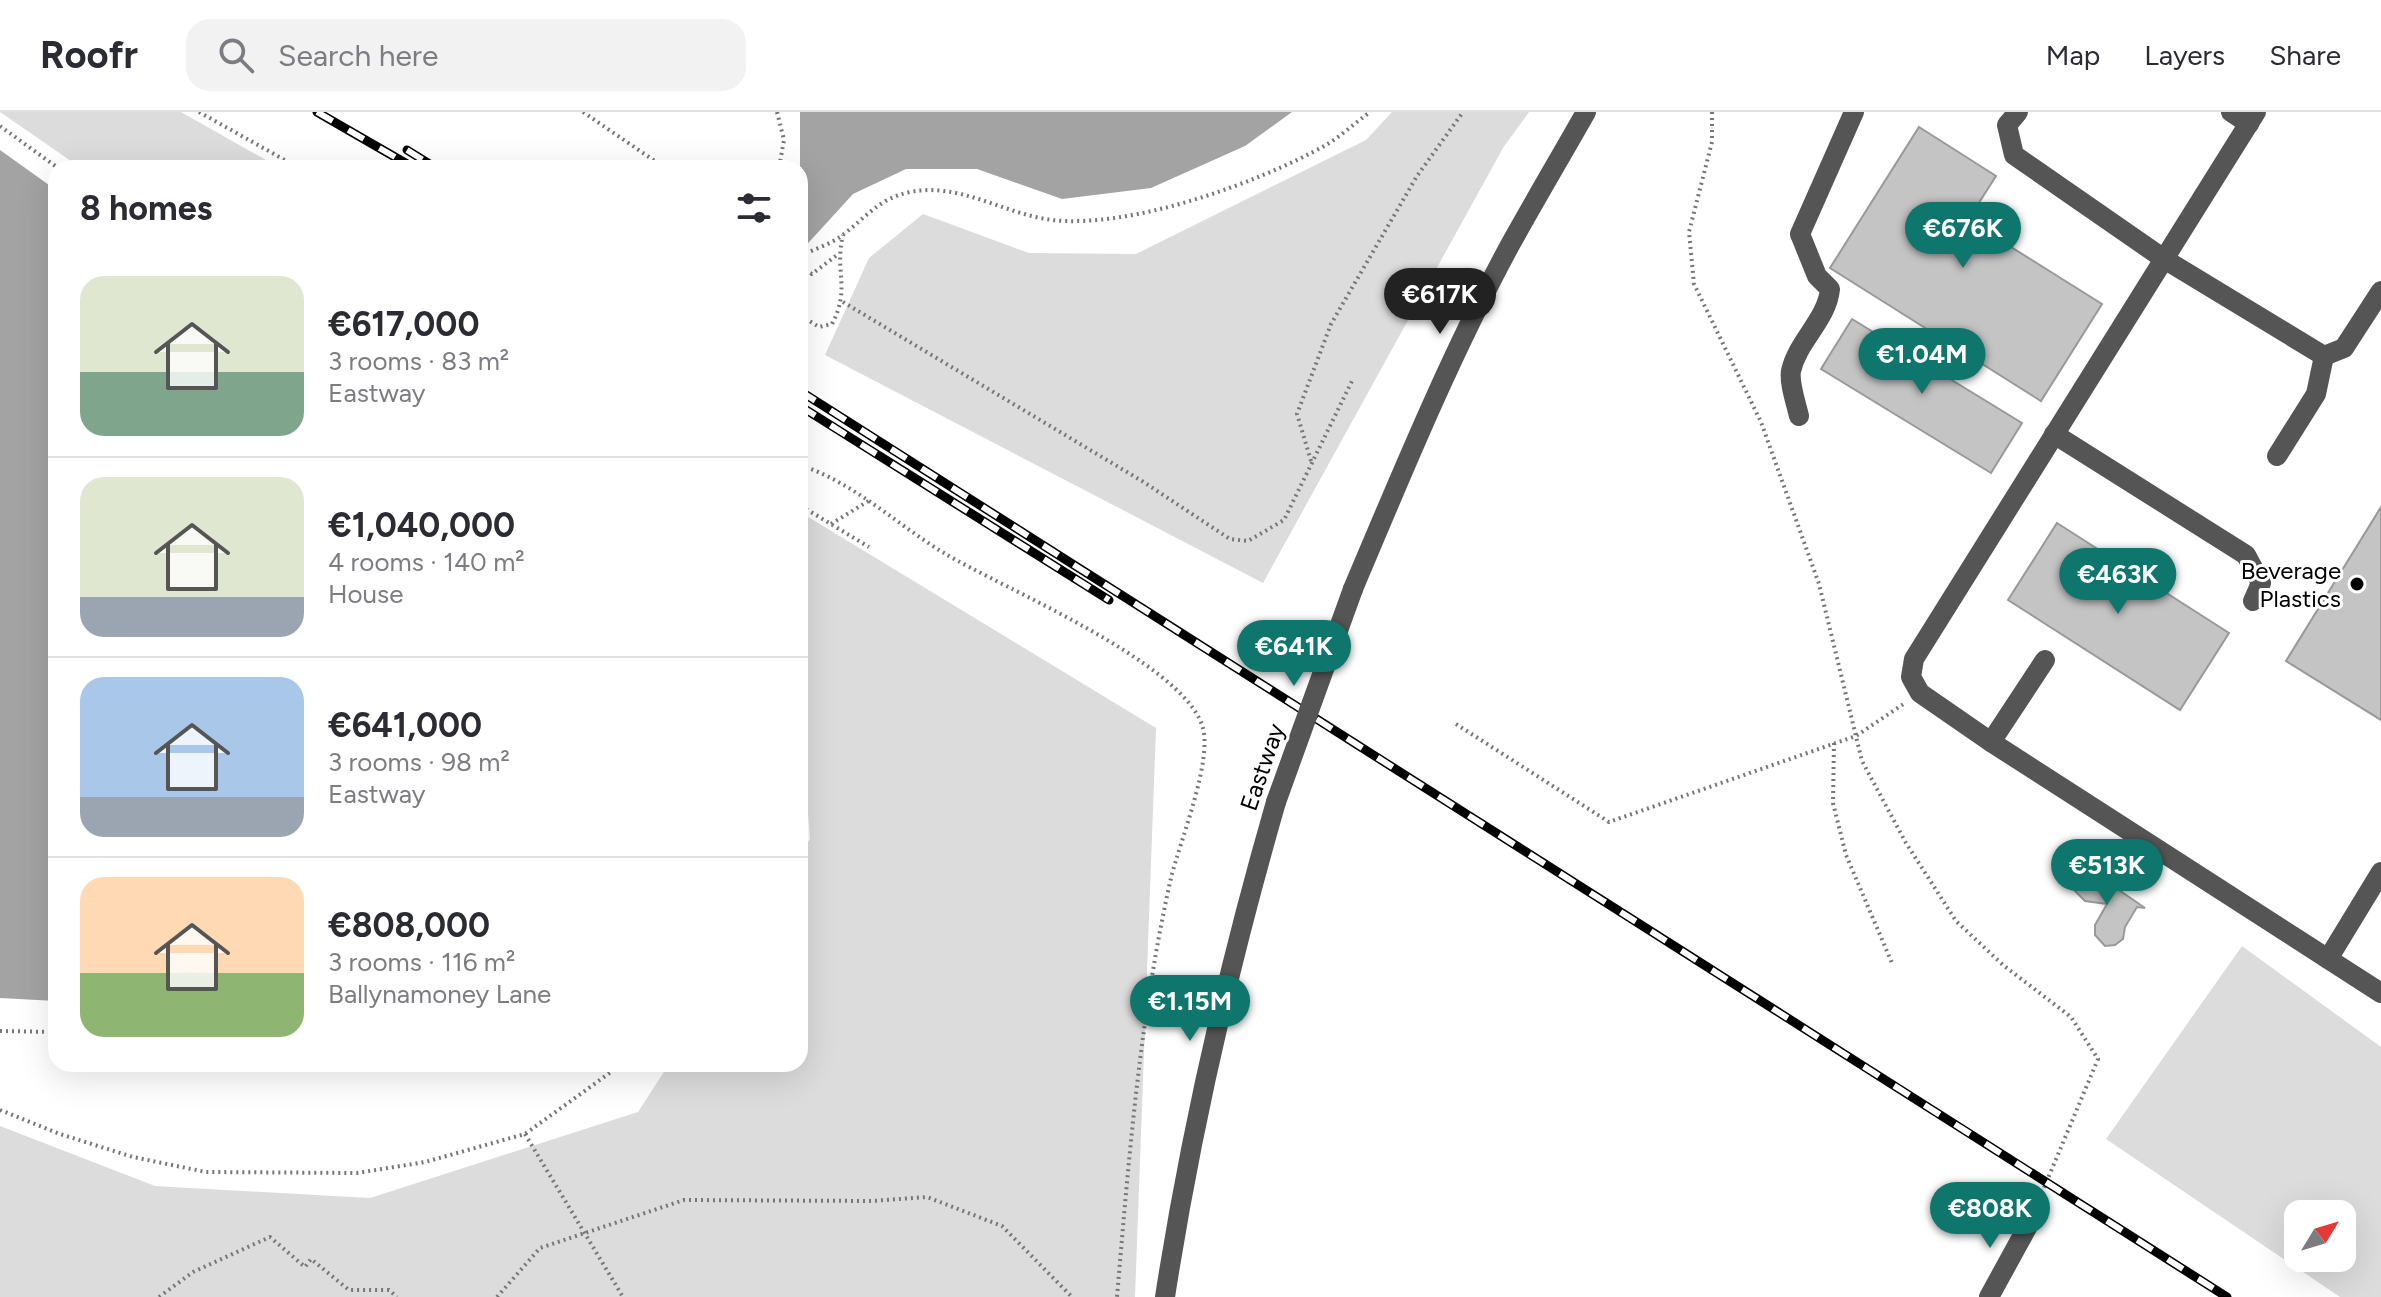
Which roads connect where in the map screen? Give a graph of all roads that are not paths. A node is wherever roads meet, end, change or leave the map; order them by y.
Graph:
1 (1586, 112) edge
2 (1854, 112) edge
3 (2018, 112) edge
4 (2231, 112) edge
5 (2253, 118) edge
6 (2164, 259) junction
7 (2381, 291) edge
8 (2324, 356) junction
9 (1799, 416) dead end
10 (2054, 434) junction
11 (2277, 456) dead end
12 (2253, 601) dead end
13 (2045, 660) dead end
14 (1991, 742) junction
15 (2381, 872) edge
16 (2328, 959) junction
17 (2381, 993) edge
18 (2029, 1224) road end
19 (1165, 1297) edge
20 (1989, 1297) edge

1 - 19 street, Eastway, bridge
2 - 9 street
3 - 6 street
4 - 5 street
5 - 6 street
6 - 8 street
6 - 10 street
7 - 8 street
8 - 11 street
10 - 12 street
10 - 14 street
13 - 14 street
14 - 16 street
15 - 16 street
16 - 17 street
18 - 20 street

